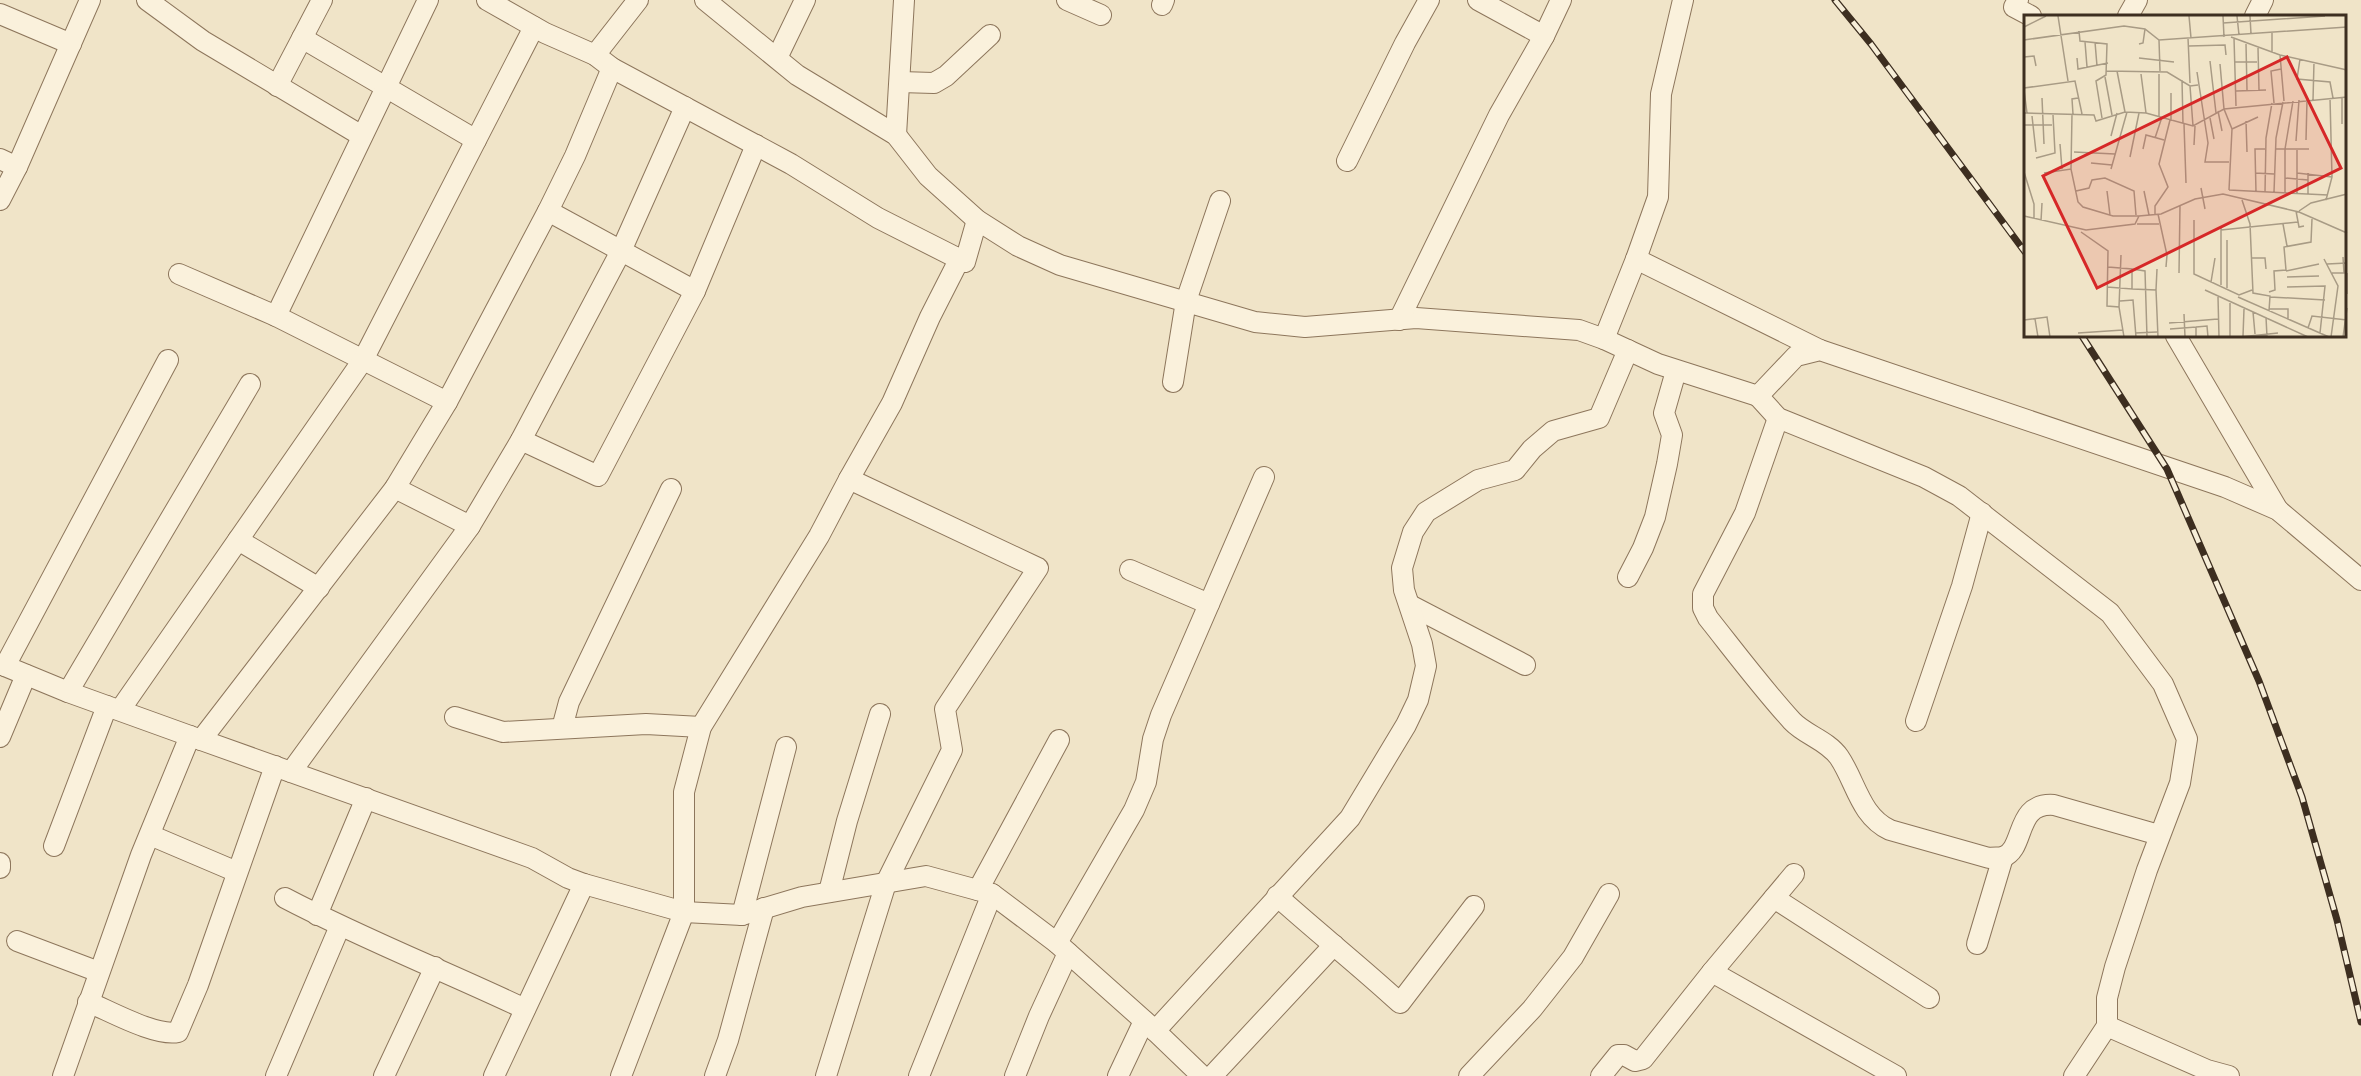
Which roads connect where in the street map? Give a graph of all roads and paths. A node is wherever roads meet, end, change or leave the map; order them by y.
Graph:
1 (90, 0) edge
2 (147, 0) edge
3 (322, 0) edge
4 (428, 0) edge
5 (487, 0) edge
6 (638, 0) edge
7 (705, 0) edge
8 (805, 0) edge
9 (904, 0) edge
10 (1067, 0) edge
11 (1429, 0) edge
12 (1478, 0) edge
13 (1561, 0) edge
14 (1683, 0) edge
15 (2137, 0) edge
16 (2263, 0) edge
17 (0, 14) edge
18 (1101, 15) dead end
19 (2129, 15) edge
20 (2256, 15) edge
21 (534, 27) junction
22 (990, 35) dead end
23 (1544, 36) junction
24 (302, 38) junction
25 (71, 44) junction
26 (595, 55) junction
27 (777, 58) junction
28 (612, 68) junction
29 (900, 82) junction
30 (277, 86) junction
31 (386, 87) junction
32 (685, 106) junction
33 (896, 135) junction
34 (362, 136) junction
35 (476, 140) junction
36 (756, 145) junction
37 (1347, 161) dead end
38 (8, 163) edge
39 (0, 200) edge
40 (1220, 201) dead end
41 (548, 211) junction
42 (977, 220) junction
43 (621, 251) junction
44 (1636, 259) junction
45 (959, 260) junction
46 (179, 274) dead end
47 (695, 291) junction
48 (1186, 301) junction
49 (276, 316) junction
50 (1399, 320) junction
51 (2177, 338) edge
52 (1604, 339) junction
53 (1628, 350) junction
54 (1820, 350) junction
55 (168, 360) dead end
56 (363, 360) junction
57 (1676, 370) junction
58 (1173, 382) dead end
59 (250, 384) dead end
60 (1758, 396) junction
61 (447, 402) junction
62 (1778, 418) junction
63 (521, 440) junction
64 (1264, 477) dead end
65 (849, 479) junction
66 (396, 488) junction
67 (671, 489) dead end
68 (2278, 510) junction
69 (1983, 513) junction
70 (470, 526) junction
71 (238, 540) junction
72 (1130, 570) dead end
73 (1628, 577) dead end
74 (2361, 580) edge
75 (319, 588) junction
76 (1209, 604) junction
77 (1410, 605) junction
78 (2, 665) edge
79 (1525, 665) dead end
80 (26, 675) junction
81 (68, 692) junction
82 (113, 708) junction
83 (880, 714) dead end
84 (454, 717) dead end
85 (1916, 721) dead end
86 (701, 727) junction
87 (562, 729) junction
88 (0, 737) edge
89 (195, 738) junction
90 (1059, 740) dead end
91 (786, 747) dead end
92 (283, 769) junction
93 (366, 798) junction
94 (150, 835) junction
95 (2159, 835) junction
96 (54, 846) dead end
97 (2003, 857) junction
98 (0, 863) edge
99 (0, 868) edge
100 (237, 872) junction
101 (1794, 874) dead end
102 (886, 883) junction
103 (584, 884) junction
104 (829, 892) junction
105 (985, 892) junction
106 (1609, 894) dead end
107 (1277, 896) junction
108 (285, 898) dead end
109 (1774, 898) junction
110 (1474, 906) dead end
111 (764, 908) junction
112 (684, 912) junction
113 (317, 915) junction
114 (742, 915) junction
115 (340, 926) junction
116 (16, 941) dead end
117 (1977, 944) dead end
118 (1334, 945) junction
119 (1062, 948) junction
120 (435, 967) junction
121 (99, 972) junction
122 (1712, 972) junction
123 (1929, 998) dead end
124 (88, 1002) junction
125 (525, 1009) junction
126 (1149, 1026) junction
127 (2107, 1026) junction
128 (2180, 1068) edge
129 (63, 1076) edge
130 (276, 1076) edge
131 (384, 1076) edge
132 (494, 1076) edge
133 (621, 1076) edge
134 (715, 1076) edge
135 (826, 1076) edge
136 (919, 1076) edge
137 (1015, 1076) edge
138 (1118, 1076) edge
139 (1202, 1076) edge
140 (1212, 1076) edge
141 (1469, 1076) edge
142 (1601, 1076) edge
143 (1896, 1076) edge
144 (2074, 1076) edge
145 (2229, 1076) edge

1 - 25 street
2 - 30 street
3 - 24 street
4 - 31 street
5 - 21 street
6 - 26 street
7 - 27 street
8 - 27 street
9 - 29 street
10 - 18 street
11 - 37 street
12 - 23 street
13 - 23 street
14 - 44 street
15 - 19 street
16 - 20 street
17 - 25 street
21 - 26 street
21 - 35 street
22 - 29 street
23 - 50 street
24 - 30 street
24 - 31 street
25 - 38 street
26 - 28 street
27 - 33 street
28 - 32 street
28 - 41 street
29 - 33 street
30 - 34 street
31 - 34 street
31 - 35 street
32 - 36 street
32 - 43 street
33 - 42 street
34 - 49 street
35 - 56 street
36 - 45 street
36 - 47 street
38 - 39 street
40 - 48 street
41 - 43 street
41 - 61 street
42 - 45 street
42 - 48 street
43 - 47 street
43 - 63 street
44 - 52 street
44 - 54 street
45 - 65 street
46 - 49 street
47 - 63 street
48 - 50 street
48 - 58 street
49 - 56 street
50 - 52 street
51 - 68 street
52 - 53 street
53 - 57 street
53 - 77 street
54 - 60 street
54 - 68 street
55 - 78 street
56 - 61 street
56 - 71 street
57 - 60 street
57 - 73 street
59 - 81 street
60 - 62 street
61 - 66 street
62 - 69 street
62 - 97 street
63 - 70 street
64 - 76 street
65 - 86 street
65 - 102 street
66 - 70 street
66 - 75 street
67 - 87 street
68 - 74 street
69 - 85 street
69 - 95 street
70 - 92 street
71 - 75 street
71 - 82 street
72 - 76 street
75 - 89 street
76 - 119 street
77 - 79 street
77 - 107 street
78 - 80 street
80 - 81 street
80 - 88 street
81 - 82 street
82 - 89 street
82 - 96 street
83 - 104 street
84 - 87 street
86 - 87 street
86 - 112 street
89 - 92 street
89 - 94 street
90 - 105 street
91 - 114 street
92 - 93 street
92 - 100 street
93 - 103 street
93 - 113 street
94 - 100 street
94 - 121 street
95 - 97 street
95 - 127 street
97 - 117 street
98 - 99 street
100 - 124 street
101 - 109 street
102 - 104 street
102 - 105 street
102 - 135 street
103 - 112 street
103 - 125 street
104 - 111 street
105 - 119 street
105 - 136 street
106 - 141 street
107 - 118 street
107 - 126 street
108 - 113 street
109 - 122 street
109 - 123 street
110 - 118 street
111 - 114 street
111 - 134 street
112 - 114 street
112 - 133 street
113 - 115 street
115 - 120 street
115 - 130 street
116 - 121 street
118 - 140 street
119 - 126 street
119 - 137 street
120 - 125 street
120 - 131 street
121 - 124 street
122 - 142 street
122 - 143 street
124 - 129 street
125 - 132 street
126 - 138 street
126 - 139 street
127 - 128 street
127 - 144 street
128 - 145 street

